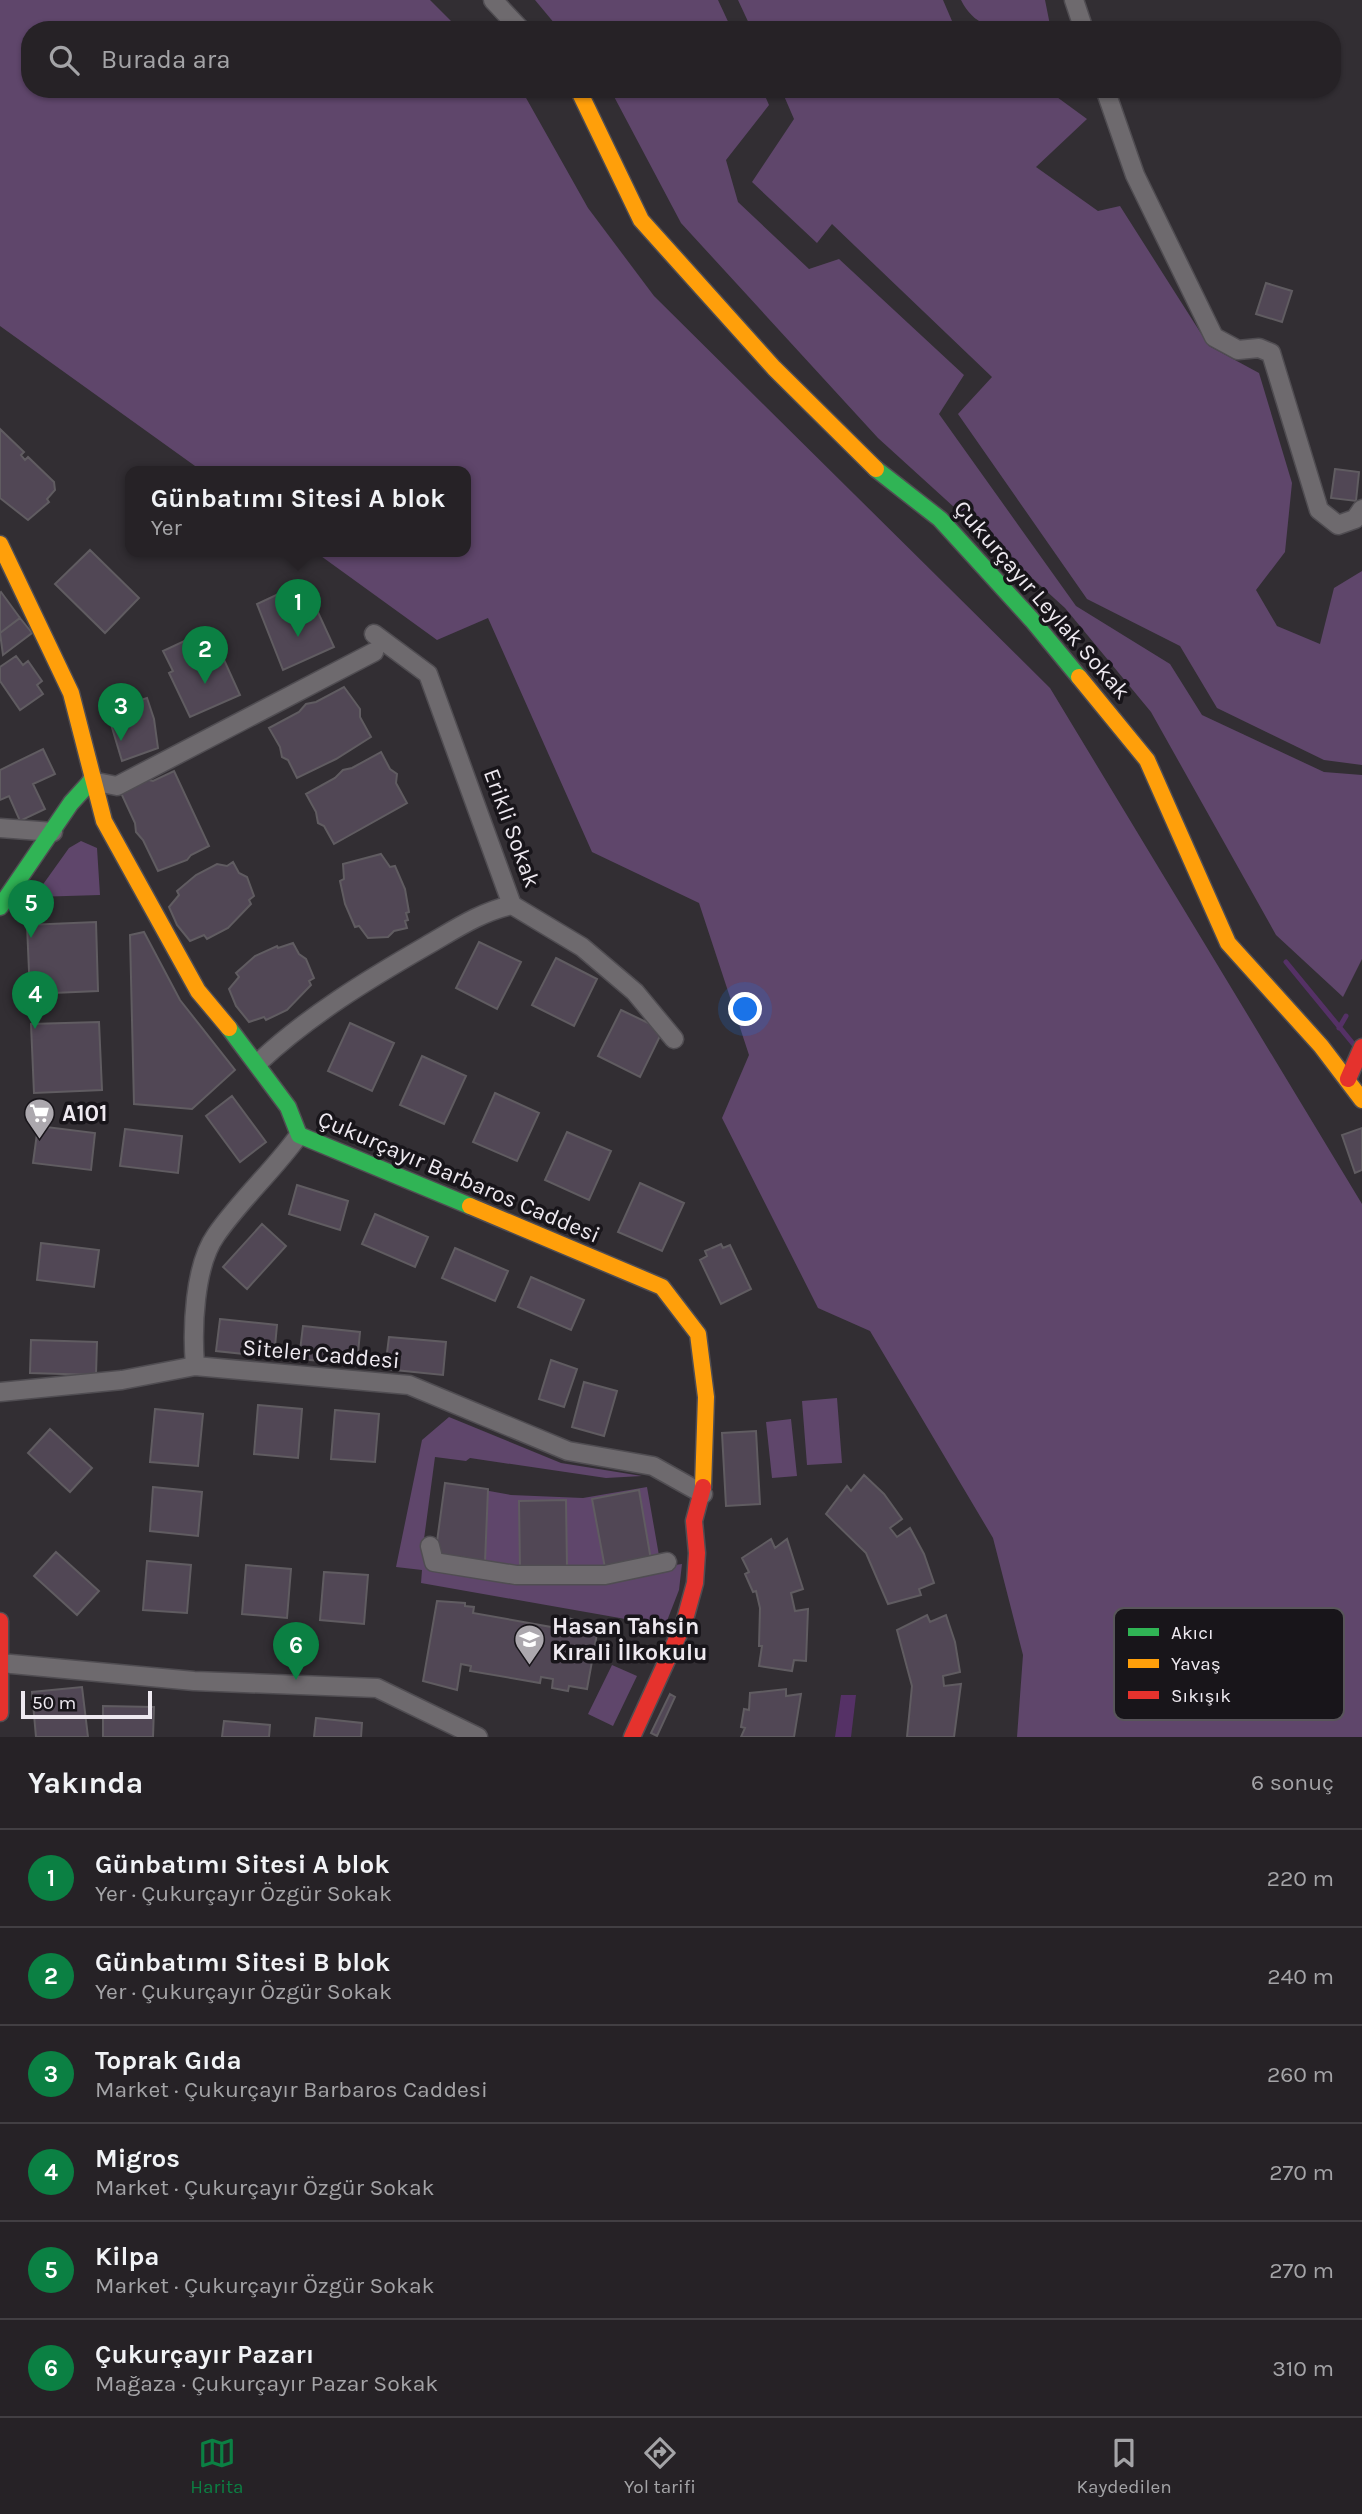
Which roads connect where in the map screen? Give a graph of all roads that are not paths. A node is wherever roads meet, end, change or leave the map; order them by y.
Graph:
1 (493, 0) edge
2 (1074, 0) edge
3 (513, 21) edge
4 (1081, 21) edge
5 (583, 98) edge
6 (1108, 98) edge
7 (1362, 509) edge
8 (0, 544) edge
9 (91, 780) junction
10 (0, 828) edge
11 (53, 832) junction
12 (512, 905) junction
13 (0, 907) edge
14 (674, 1039) dead end
15 (1362, 1047) edge
16 (258, 1063) junction
17 (1351, 1071) junction
18 (1362, 1100) edge
19 (299, 1135) junction
20 (195, 1366) junction
21 (0, 1392) edge
22 (703, 1494) junction
23 (430, 1546) dead end
24 (667, 1562) dead end
25 (0, 1621) edge
26 (0, 1663) edge
27 (0, 1713) edge
28 (478, 1737) edge
29 (632, 1737) edge

1 - 3 street
2 - 4 street
5 - 17 street, Çukurçayır Leylak Sokak
6 - 7 street
8 - 9 street, Çukurçayır Barbaros Caddesi
9 - 11 street
9 - 12 street, Erikli Sokak
9 - 16 street, Çukurçayır Barbaros Caddesi
10 - 11 street
11 - 13 street
12 - 14 street, Erikli Sokak
12 - 16 street
15 - 17 street
16 - 19 street, Çukurçayır Barbaros Caddesi
17 - 18 street, Çukurçayır Leylak Sokak
19 - 20 street
19 - 22 street, Çukurçayır Barbaros Caddesi
20 - 21 street, Siteler Caddesi
20 - 22 street, Siteler Caddesi
22 - 29 street, Çukurçayır Barbaros Caddesi
23 - 24 street
25 - 26 street
26 - 27 street
26 - 28 street

